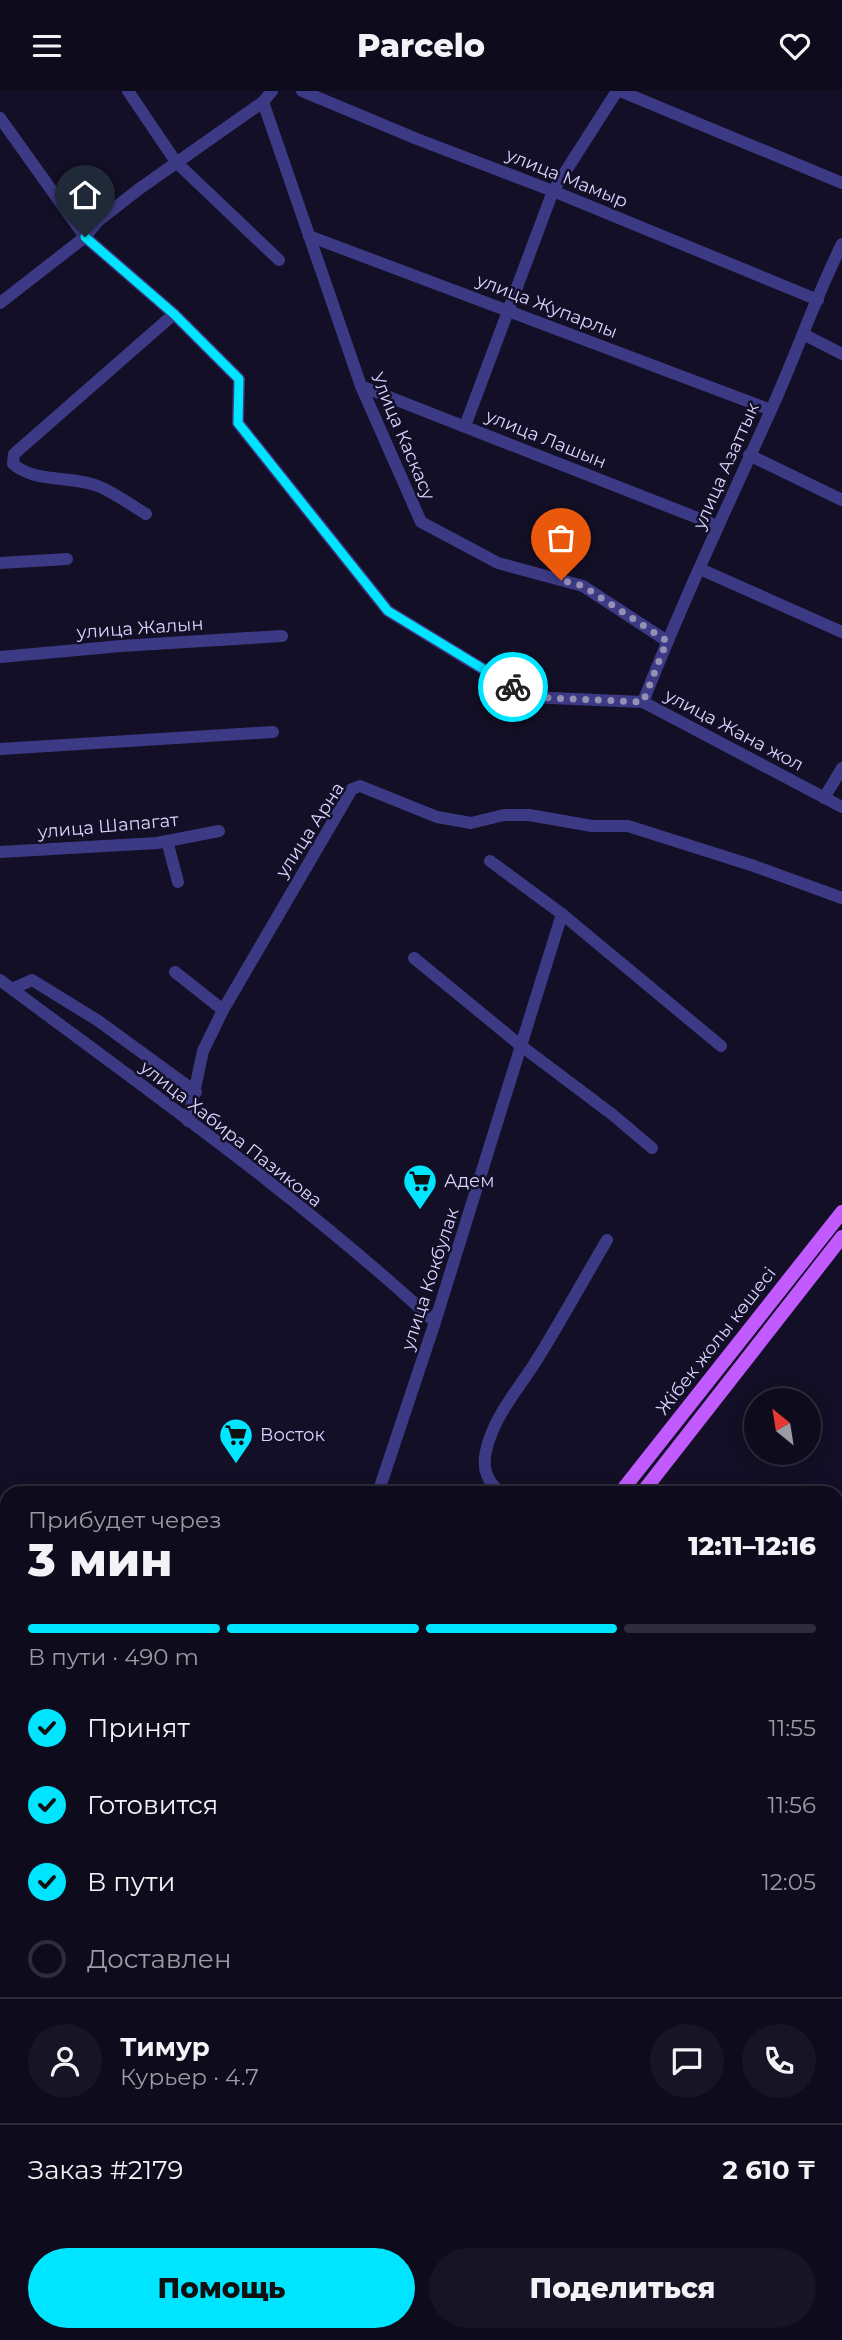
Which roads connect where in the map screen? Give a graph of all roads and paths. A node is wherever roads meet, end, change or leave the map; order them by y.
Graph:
1 (128, 91) edge
2 (272, 91) edge
3 (302, 91) edge
4 (618, 91) edge
5 (263, 102) junction
6 (0, 118) edge
7 (176, 162) junction
8 (842, 183) edge
9 (553, 191) junction
10 (309, 236) junction
11 (85, 237) junction
12 (841, 248) edge
13 (279, 260) dead end
14 (818, 300) junction
15 (0, 303) edge
16 (509, 310) junction
17 (174, 314) junction
18 (803, 334) junction
19 (842, 354) edge
20 (361, 386) junction
21 (771, 410) junction
22 (466, 426) junction
23 (749, 455) junction
24 (842, 500) edge
25 (146, 513) dead end
26 (718, 526) junction
27 (67, 559) dead end
28 (0, 563) edge
29 (700, 569) junction
30 (842, 632) edge
31 (282, 636) dead end
32 (667, 641) junction
33 (0, 657) edge
34 (643, 702) junction
35 (273, 732) dead end
36 (0, 749) edge
37 (842, 768) edge
38 (824, 798) junction
39 (842, 807) edge
40 (219, 831) dead end
41 (167, 841) junction
42 (0, 852) edge
43 (490, 862) dead end
44 (178, 882) dead end
45 (842, 898) edge
46 (562, 914) junction
47 (414, 958) dead end
48 (175, 972) dead end
49 (0, 980) edge
50 (12, 989) junction
51 (223, 1010) junction
52 (520, 1045) junction
53 (721, 1046) dead end
54 (196, 1091) junction
55 (188, 1121) junction
56 (652, 1148) dead end
57 (842, 1212) edge
58 (842, 1237) edge
59 (607, 1240) dead end
60 (435, 1322) junction
61 (380, 1486) edge
62 (494, 1486) edge
63 (626, 1486) edge
64 (647, 1486) edge

1 - 7 street
2 - 5 street
3 - 9 street, улица Мамыр
4 - 8 street
4 - 9 street
5 - 7 street
5 - 10 street, Улица Каскасу
6 - 11 street, улица Жана жол
7 - 11 street
7 - 13 street
9 - 14 street, улица Мамыр
9 - 16 street
10 - 16 street, улица Жупарлы
10 - 20 street, Улица Каскасу
11 - 15 street
11 - 17 street, улица Жана жол
12 - 14 street, улица Азаттык
14 - 18 street, улица Азаттык
16 - 21 street, улица Жупарлы
16 - 22 street
17 - 25 street
17 - 34 street, улица Жана жол
18 - 19 street
18 - 21 street, улица Азаттык
20 - 22 street, улица Лашын
20 - 32 street, Улица Каскасу
21 - 23 street, улица Азаттык
22 - 26 street, улица Лашын
23 - 24 street
23 - 26 street, улица Азаттык
26 - 29 street, улица Азаттык
27 - 28 street
29 - 30 street
29 - 32 street, улица Азаттык
31 - 33 street, улица Жалын
32 - 34 street, улица Азаттык
34 - 38 street, улица Жана жол
35 - 36 street
37 - 38 street
38 - 39 street, улица Жана жол
40 - 41 street, улица Шапагат
41 - 42 street, улица Шапагат
41 - 44 street
43 - 46 street
45 - 51 street, улица Арна
46 - 52 street, улица Кокбулак
46 - 53 street
47 - 52 street
48 - 51 street
49 - 50 street, улица Хабира Пазикова
50 - 54 street
50 - 55 street, улица Хабира Пазикова
51 - 54 street, улица Арна
52 - 56 street
52 - 60 street, улица Кокбулак
54 - 55 street, улица Арна
55 - 60 street, улица Хабира Пазикова
57 - 63 main road, Жібек жолы көшесі
58 - 64 main road, Жібек жолы көшесі
59 - 62 street
60 - 61 street, улица Кокбулак

